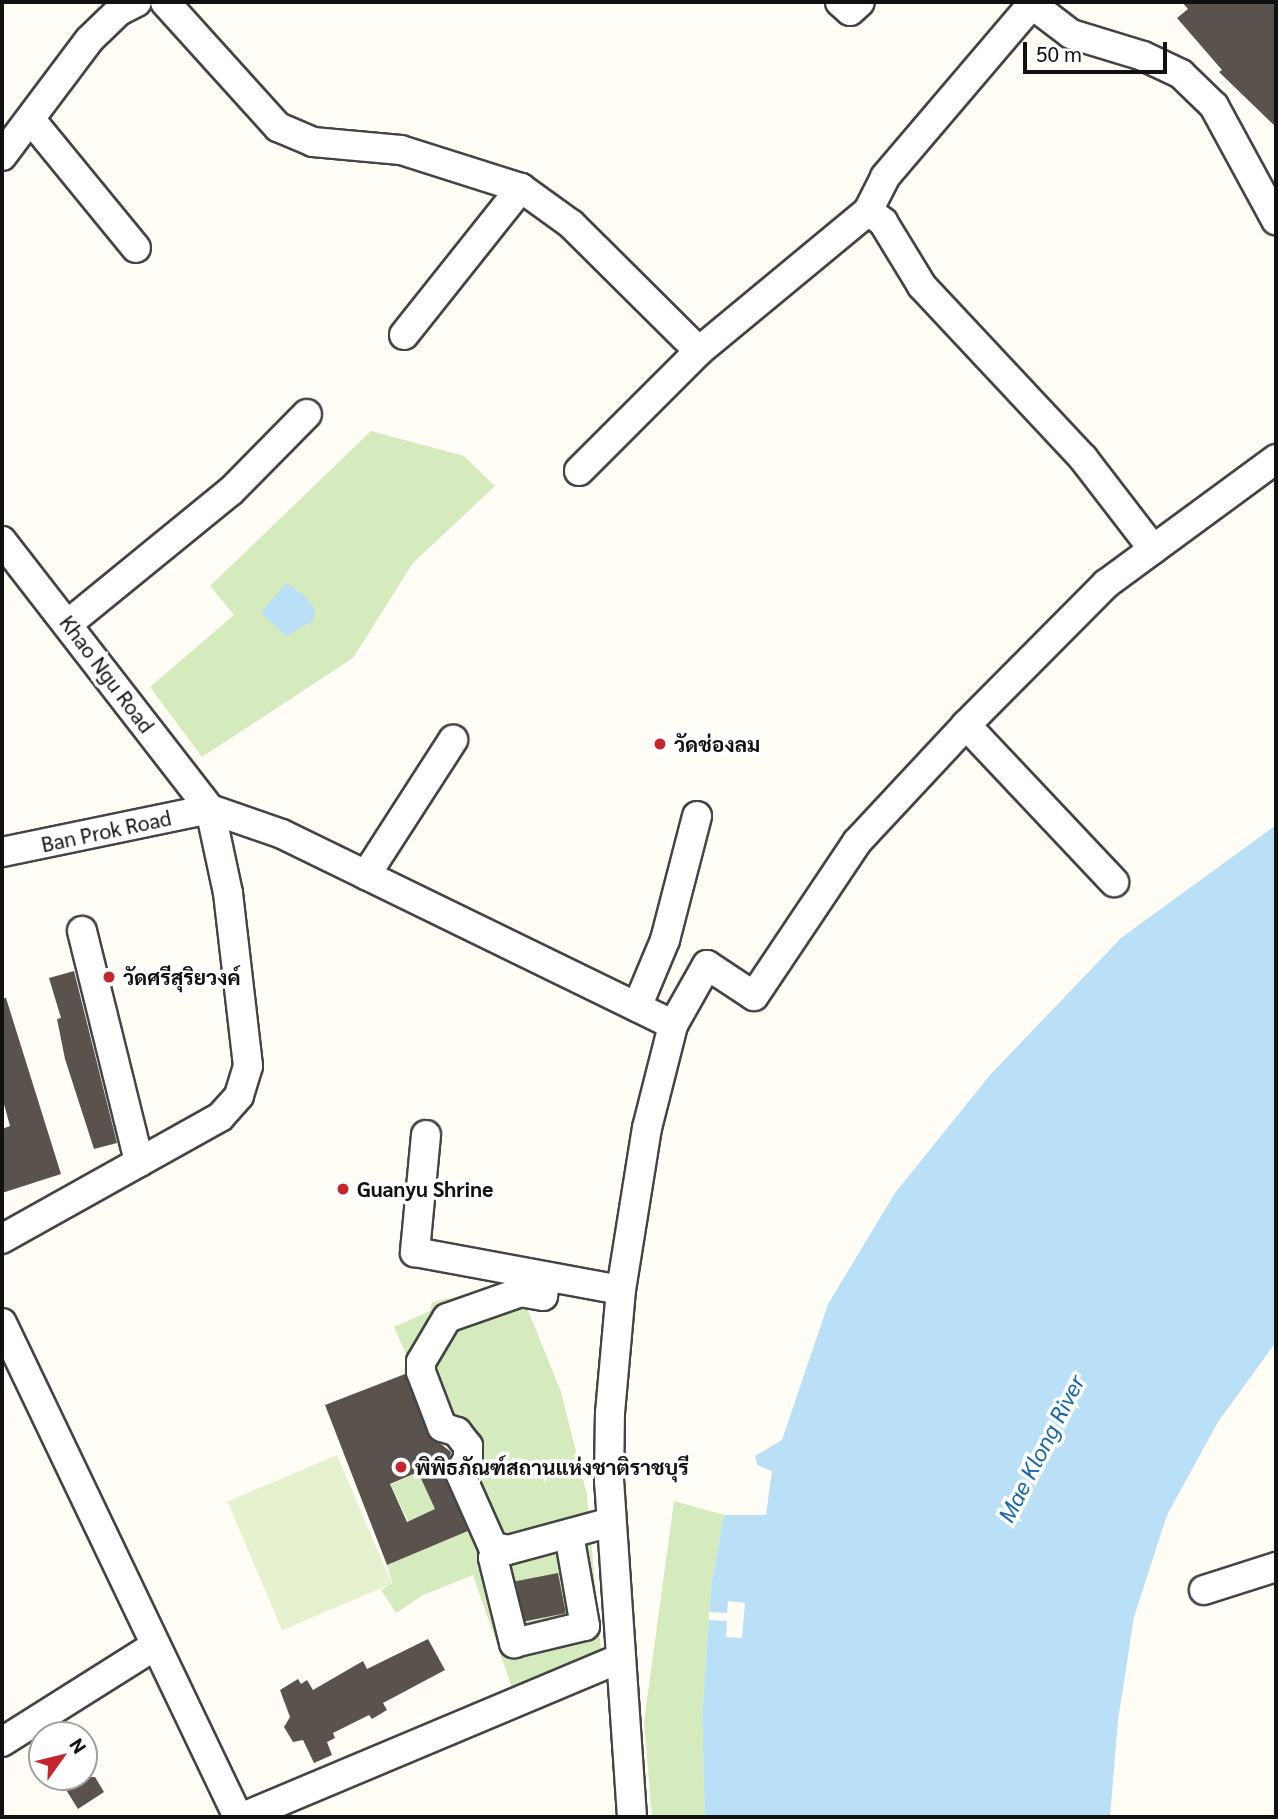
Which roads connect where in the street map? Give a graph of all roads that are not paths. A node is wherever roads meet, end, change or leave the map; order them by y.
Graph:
1 (137, 2) edge
2 (165, 2) edge
3 (840, 2) edge
4 (860, 2) edge
5 (1030, 3) edge
6 (32, 121) junction
7 (2, 156) edge
8 (521, 188) junction
9 (868, 211) junction
10 (1276, 220) edge
11 (136, 248) dead end
12 (404, 335) dead end
13 (699, 351) junction
14 (307, 414) dead end
15 (1276, 459) edge
16 (579, 471) dead end
17 (2, 541) edge
18 (1153, 549) junction
19 (69, 623) junction
20 (966, 725) junction
21 (453, 740) dead end
22 (210, 809) junction
23 (697, 816) dead end
24 (2, 852) edge
25 (366, 875) junction
26 (1114, 882) dead end
27 (82, 931) dead end
28 (637, 1007) junction
29 (673, 1025) junction
30 (426, 1135) dead end
31 (139, 1162) junction
32 (2, 1239) edge
33 (546, 1277) junction
34 (621, 1290) junction
35 (2, 1323) edge
36 (611, 1522) junction
37 (569, 1534) junction
38 (496, 1547) junction
39 (1276, 1567) edge
40 (1204, 1590) dead end
41 (153, 1647) junction
42 (619, 1659) junction
43 (2, 1742) edge
44 (241, 1817) edge
45 (632, 1817) edge

1 - 6 street
2 - 8 street
3 - 4 street
5 - 9 street
5 - 10 street
6 - 7 street
6 - 11 street
8 - 12 street
8 - 13 street
9 - 13 street
9 - 18 street
13 - 16 street
14 - 19 street
15 - 18 street
17 - 19 street, Khao Ngu Road
18 - 20 street
19 - 22 street, Khao Ngu Road
20 - 26 street
20 - 29 street
21 - 25 street
22 - 24 street, Ban Prok Road
22 - 25 street
22 - 31 street
23 - 28 street
25 - 28 street
27 - 31 street
28 - 29 street
29 - 34 street
30 - 33 street
31 - 32 street
33 - 34 street
33 - 38 street
34 - 36 street
35 - 41 street
36 - 37 street
36 - 42 street
37 - 38 street
37 - 38 street
39 - 40 street
41 - 43 street
41 - 44 street
42 - 44 street
42 - 45 street

